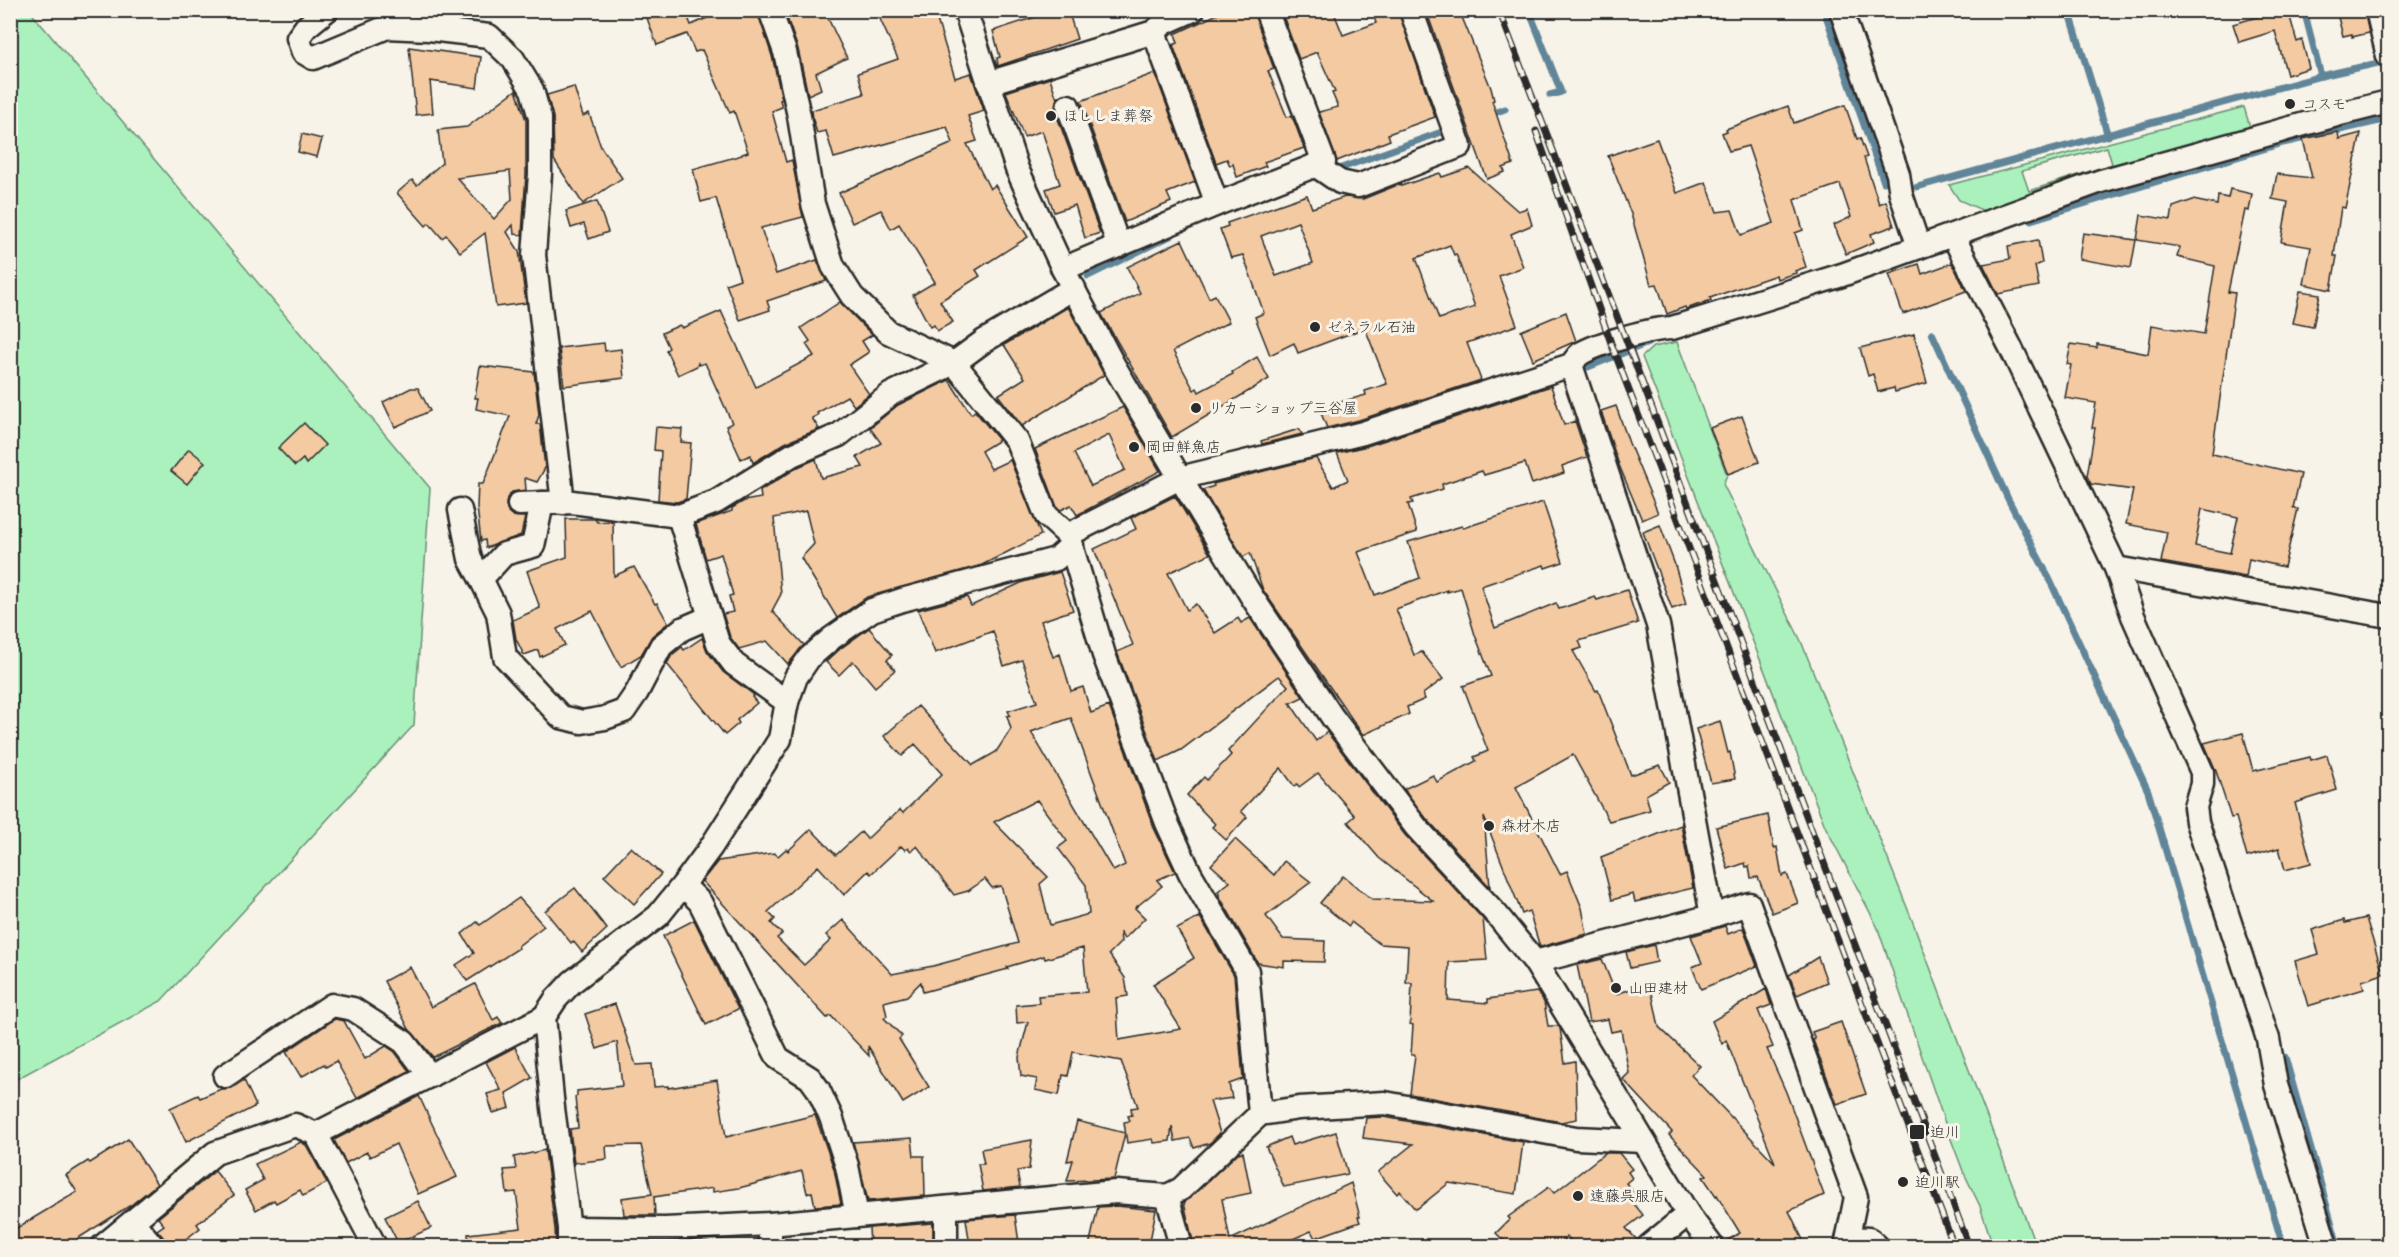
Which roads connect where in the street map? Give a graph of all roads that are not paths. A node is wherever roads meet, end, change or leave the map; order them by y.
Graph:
1 (327, 10) edge
2 (770, 10) edge
3 (965, 10) edge
4 (1193, 10) edge
5 (1266, 10) edge
6 (1412, 10) edge
7 (1841, 10) edge
8 (2377, 10) edge
9 (1154, 32) junction
10 (2388, 56) edge
11 (988, 83) junction
12 (2388, 102) edge
13 (1068, 106) dead end
14 (1324, 172) junction
15 (1217, 204) junction
16 (1953, 236) junction
17 (1119, 246) junction
18 (1920, 248) junction
19 (1068, 279) junction
20 (954, 363) junction
21 (1571, 365) junction
22 (1180, 478) junction
23 (552, 503) junction
24 (519, 504) dead end
25 (460, 510) dead end
26 (680, 516) junction
27 (1070, 540) junction
28 (2116, 568) junction
29 (481, 579) junction
30 (2388, 616) edge
31 (710, 617) junction
32 (787, 702) junction
33 (683, 885) junction
34 (1712, 915) junction
35 (1535, 962) junction
36 (544, 1017) junction
37 (225, 1076) dead end
38 (429, 1076) junction
39 (1260, 1113) junction
40 (316, 1134) junction
41 (1643, 1141) junction
42 (1167, 1196) junction
43 (946, 1208) junction
44 (1688, 1214) junction
45 (857, 1216) junction
46 (133, 1222) junction
47 (770, 1235) edge
48 (569, 1237) edge
49 (1847, 1242) edge
50 (1708, 1244) edge
51 (103, 1246) edge
52 (153, 1246) edge
53 (375, 1246) edge
54 (946, 1246) edge
55 (1181, 1246) edge
56 (1649, 1246) edge
57 (1877, 1246) edge
58 (2326, 1246) edge

1 - 23 street
2 - 20 street
3 - 11 street
4 - 9 street
5 - 14 street
6 - 14 street
7 - 18 street
8 - 10 street
9 - 11 street
9 - 15 street
11 - 19 street
12 - 16 street
13 - 17 street
14 - 15 street
15 - 17 street
16 - 18 street
16 - 28 street
17 - 19 street
18 - 21 street
19 - 20 street
19 - 22 street
20 - 26 street
20 - 27 street
21 - 22 street
21 - 34 street
22 - 27 street
22 - 35 street
23 - 24 street
23 - 26 street
23 - 29 street
25 - 29 street
26 - 31 street
27 - 32 street
27 - 39 street
28 - 30 street
28 - 58 street
29 - 31 street
31 - 32 street
32 - 33 street
33 - 36 street
33 - 45 street
34 - 35 street
34 - 49 street
35 - 41 street
36 - 38 street
36 - 48 street
37 - 38 street
38 - 40 street
39 - 41 street
39 - 42 street
40 - 46 street
40 - 53 street
41 - 44 street
42 - 43 street
42 - 55 street
43 - 45 street
43 - 54 street
44 - 50 street
44 - 56 street
45 - 47 street
46 - 51 street
46 - 52 street
47 - 48 street
49 - 57 street

